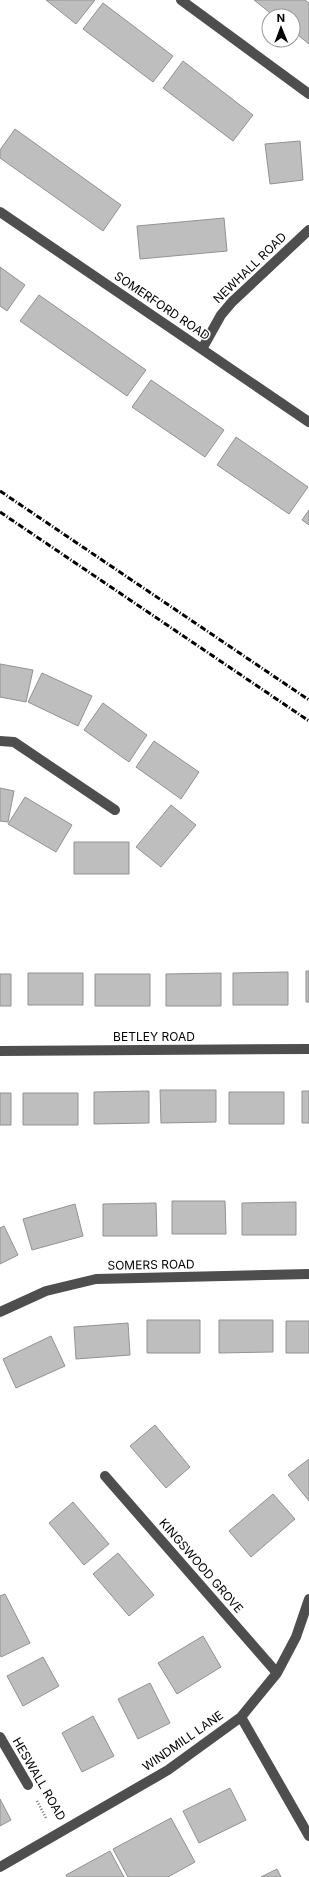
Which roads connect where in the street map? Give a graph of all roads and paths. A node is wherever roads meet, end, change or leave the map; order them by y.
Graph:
1 (180, 0) edge
2 (309, 94) edge
3 (0, 212) edge
4 (309, 230) edge
5 (202, 348) junction
6 (309, 422) edge
7 (0, 741) edge
8 (115, 810) dead end
9 (309, 1049) edge
10 (0, 1051) edge
11 (309, 1274) edge
12 (0, 1312) edge
13 (105, 1476) dead end
14 (309, 1599) edge
15 (276, 1673) junction
16 (241, 1717) junction
17 (0, 1737) edge
18 (28, 1785) joint
19 (55, 1834) junction
20 (309, 1836) edge
21 (0, 1867) edge

1 - 2 street
3 - 5 street, SOMERFORD ROAD
4 - 5 street, NEWHALL ROAD
5 - 6 street, SOMERFORD ROAD
7 - 8 street
9 - 10 street, BETLEY ROAD
11 - 12 street, SOMERS ROAD
13 - 15 street, KINGSWOOD GROVE
14 - 15 street, WINDMILL LANE
15 - 16 street, WINDMILL LANE
16 - 19 street, WINDMILL LANE
16 - 20 street
17 - 18 street, HESWALL ROAD
18 - 19 path, HESWALL ROAD
19 - 21 street, WINDMILL LANE

